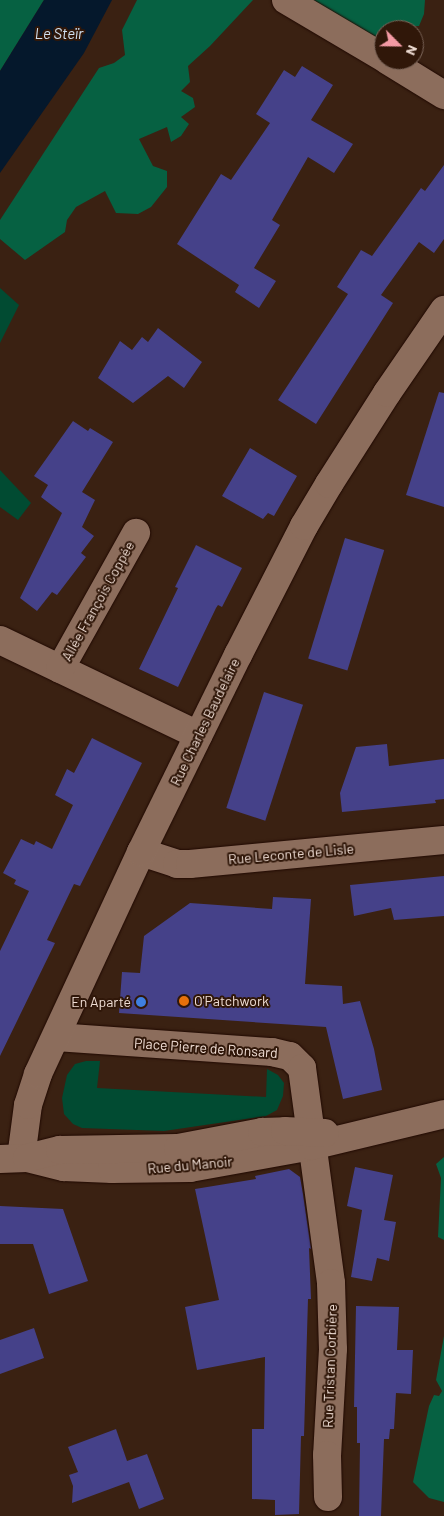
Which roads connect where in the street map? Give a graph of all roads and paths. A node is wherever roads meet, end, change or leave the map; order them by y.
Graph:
1 (286, 0) edge
2 (374, 52) edge
3 (403, 70) edge
4 (444, 95) edge
5 (444, 310) edge
6 (136, 533) dead end
7 (0, 640) edge
8 (60, 669) junction
9 (198, 735) junction
10 (444, 840) edge
11 (141, 852) junction
12 (56, 1037) junction
13 (444, 1114) edge
14 (311, 1139) junction
15 (16, 1158) edge
16 (328, 1497) dead end

1 - 2 street
3 - 4 street
5 - 9 street, Rue Charles Baudelaire
6 - 8 street, Allée François Coppée
7 - 8 street, Allée François Coppée
8 - 9 street, Allée François Coppée
9 - 11 street, Rue Charles Baudelaire
10 - 11 street, Rue Leconte de Lisle
11 - 12 street, Rue Charles Baudelaire
12 - 14 street, Place Pierre de Ronsard
12 - 15 street, Rue Charles Baudelaire
13 - 14 street, Rue du Manoir
14 - 15 street, Rue du Manoir
14 - 16 street, Rue Tristan Corbière

